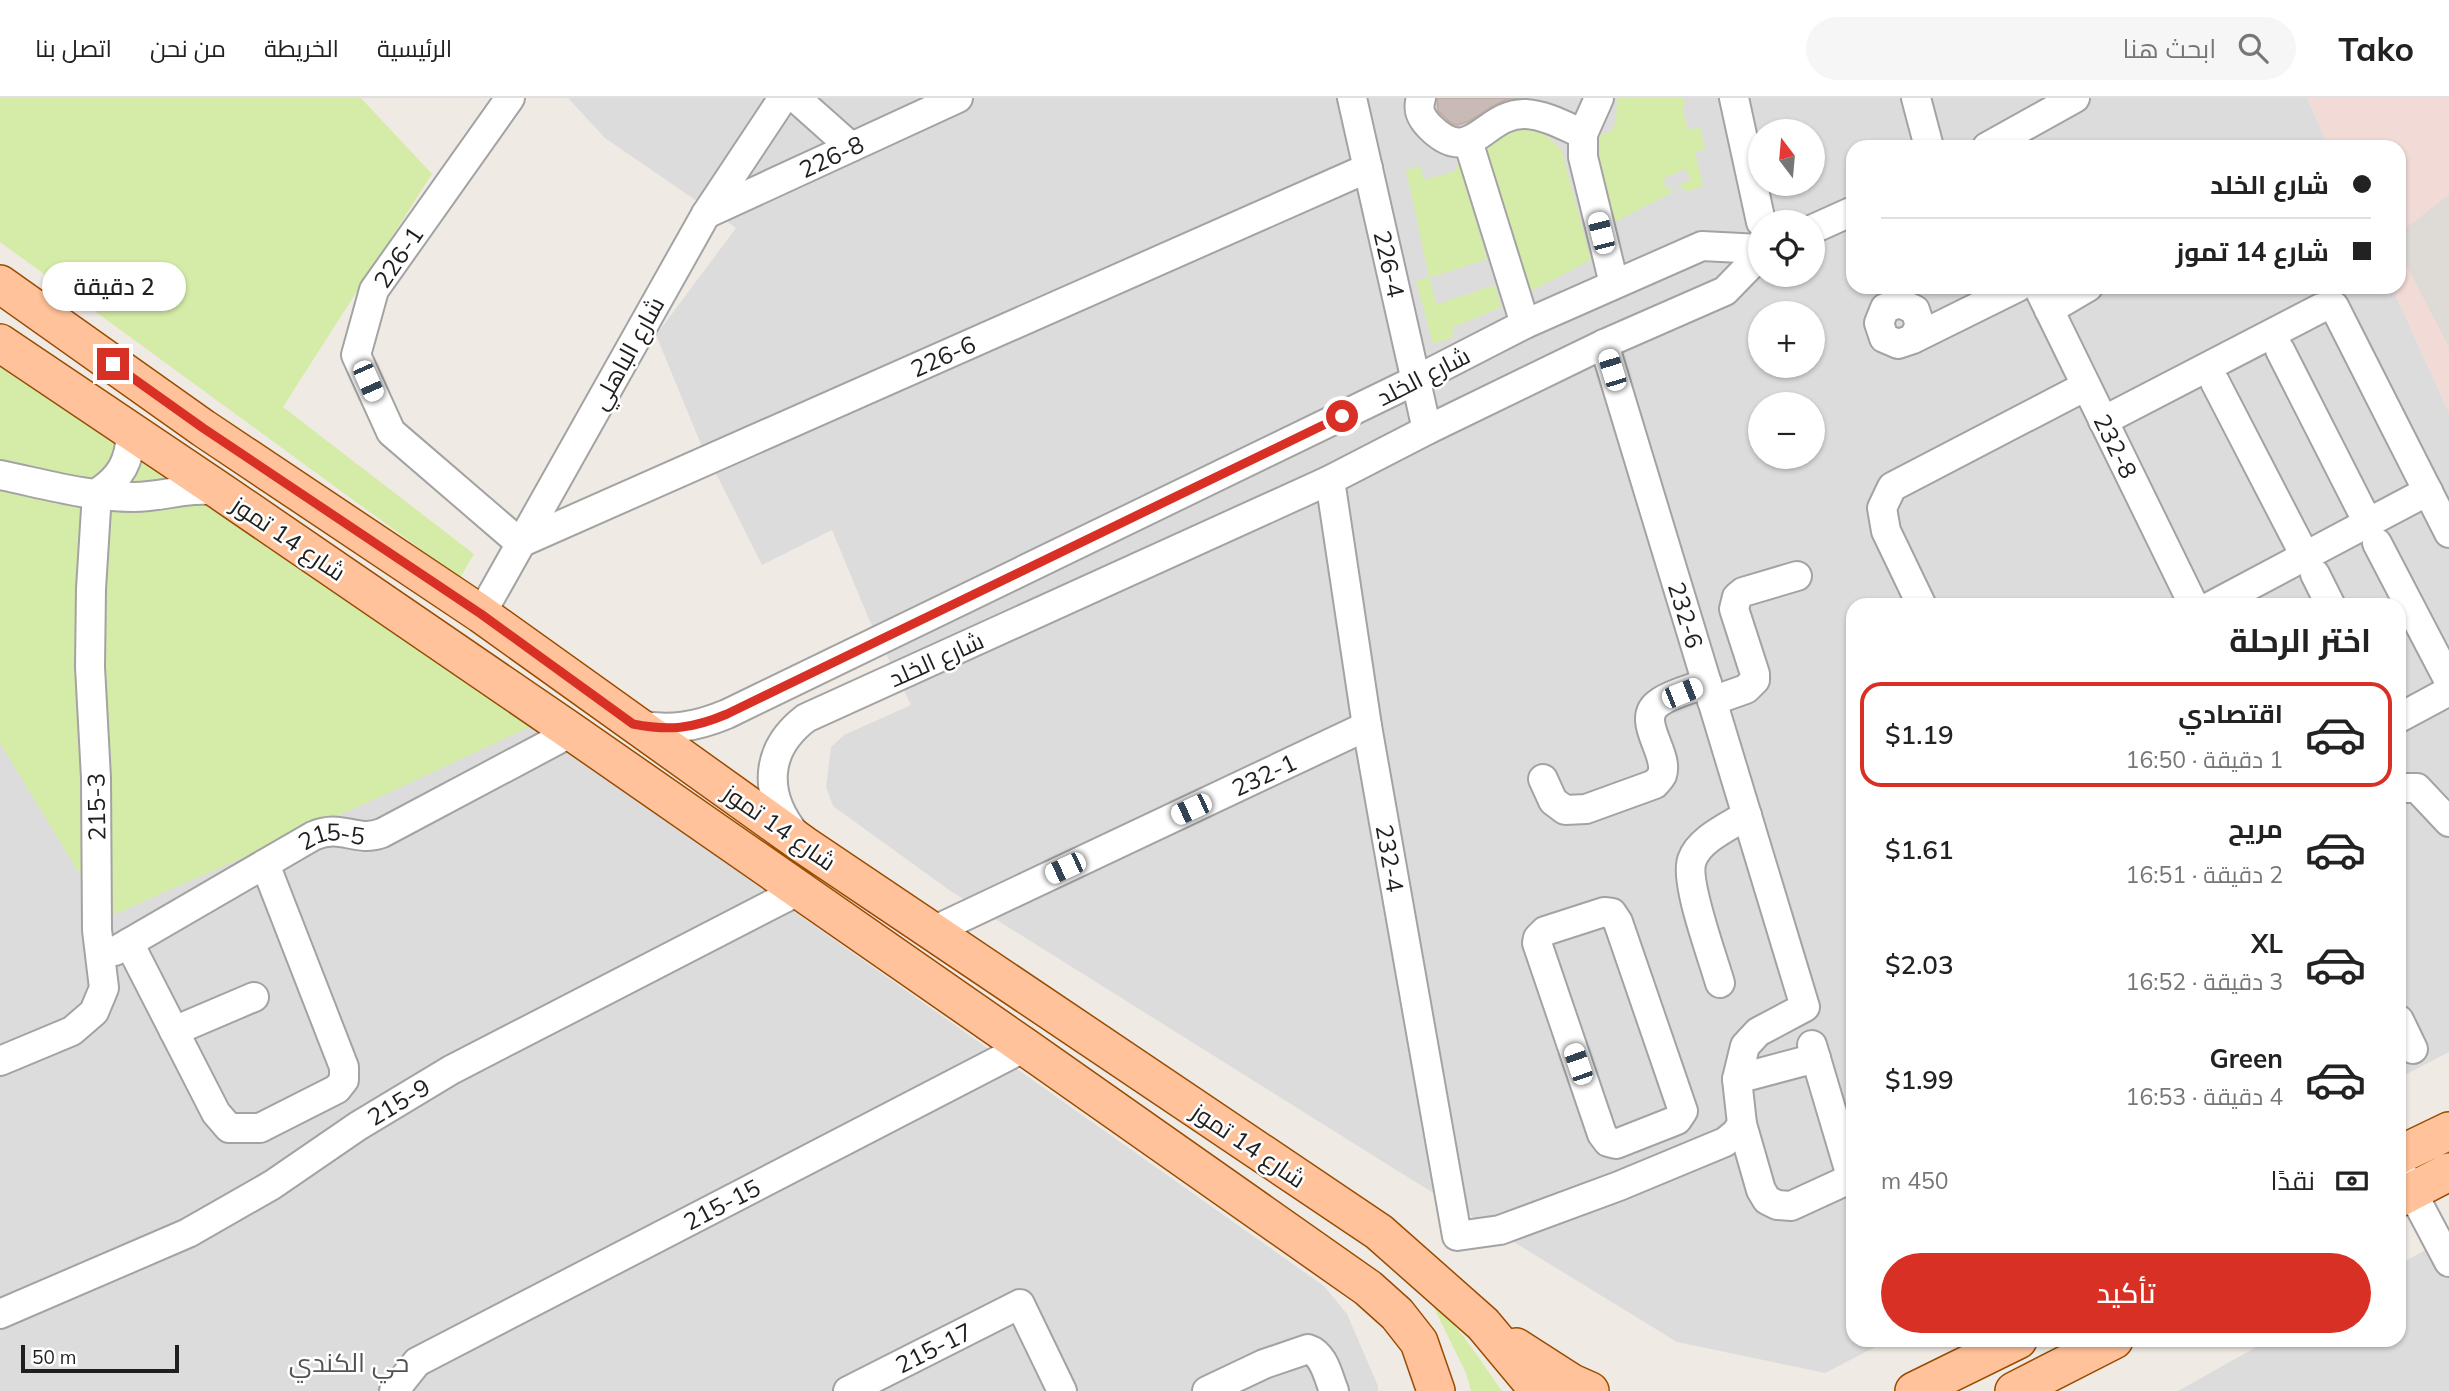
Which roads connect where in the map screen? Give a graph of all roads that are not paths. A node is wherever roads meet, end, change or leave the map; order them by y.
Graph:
1 (510, 98) edge
2 (783, 98) edge
3 (796, 98) edge
4 (958, 98) edge
5 (1352, 98) edge
6 (1421, 98) edge
7 (1599, 98) edge
8 (1734, 98) edge
9 (1916, 98) edge
10 (2075, 98) edge
11 (1583, 134) junction
12 (1926, 140) edge
13 (2000, 140) edge
14 (1468, 141) junction
15 (852, 147) junction
16 (1368, 168) junction
17 (1757, 210) edge
18 (706, 214) junction
19 (1846, 214) edge
20 (1825, 224) edge
21 (1748, 248) edge
22 (1748, 268) edge
23 (0, 284) edge
24 (1614, 284) junction
25 (2004, 294) edge
26 (2043, 298) edge
27 (1525, 324) junction
28 (1913, 339) dead end
29 (0, 343) edge
30 (1604, 344) junction
31 (2280, 349) dead end
32 (1416, 380) junction
33 (2216, 382) dead end
34 (2086, 386) junction
35 (2103, 421) junction
36 (1427, 430) junction
37 (131, 432) junction
38 (0, 475) edge
39 (1330, 480) junction
40 (220, 491) junction
41 (2428, 491) junction
42 (97, 493) junction
43 (2372, 533) junction
44 (2449, 533) edge
45 (520, 543) junction
46 (2310, 565) junction
47 (1797, 576) dead end
48 (1918, 598) edge
49 (2190, 598) edge
50 (2230, 598) edge
51 (2327, 598) edge
52 (2406, 598) edge
53 (2406, 598) edge
54 (481, 614) junction
55 (2449, 681) edge
56 (2449, 691) edge
57 (1709, 692) junction
58 (2406, 714) edge
59 (633, 724) junction
60 (1367, 726) junction
61 (572, 732) junction
62 (1543, 779) dead end
63 (2406, 788) edge
64 (1747, 816) junction
65 (2449, 822) edge
66 (804, 845) junction
67 (265, 864) junction
68 (800, 890) junction
69 (933, 931) junction
70 (129, 943) junction
71 (100, 959) junction
72 (1720, 983) dead end
73 (254, 997) dead end
74 (174, 1031) junction
75 (2406, 1034) edge
76 (1025, 1047) junction
77 (2413, 1049) dead end
78 (0, 1061) edge
79 (1737, 1079) junction
80 (1742, 1124) junction
81 (2449, 1131) edge
82 (1612, 1144) junction
83 (2406, 1152) edge
84 (1846, 1157) edge
85 (2449, 1172) edge
86 (1846, 1183) edge
87 (2406, 1185) edge
88 (1619, 1186) junction
89 (2406, 1191) edge
90 (2449, 1262) edge
91 (0, 1314) edge
92 (1483, 1324) junction
93 (1419, 1342) junction
94 (2004, 1347) edge
95 (2100, 1347) edge
96 (394, 1391) edge
97 (848, 1391) edge
98 (1062, 1391) edge
99 (1208, 1391) edge
100 (1334, 1391) edge
101 (1421, 1391) edge
102 (1436, 1391) edge
103 (1539, 1391) edge
104 (1590, 1391) edge
105 (1914, 1391) edge
106 (2014, 1391) edge

1 - 45 street, 226-1
2 - 18 street, شارع الباهلي
3 - 15 street
4 - 15 street, 226-8
5 - 16 street, 226-4
6 - 14 street
7 - 11 street
8 - 17 street
9 - 12 street
10 - 13 street
11 - 14 street
11 - 24 street
14 - 27 street
15 - 18 street, 226-8
16 - 32 street, 226-4
16 - 45 street, 226-6
18 - 45 street, شارع الباهلي
19 - 20 street
21 - 24 street, شارع الخلد
22 - 30 street, شارع الخلد
23 - 54 main road, شارع 14 تموز
24 - 27 street, شارع الخلد
25 - 28 street
26 - 34 street, 232-8
27 - 32 street, شارع الخلد
29 - 37 main road, شارع 14 تموز
30 - 36 street, شارع الخلد
30 - 57 street, 232-6
31 - 43 street
32 - 36 street, 226-4
32 - 59 street, شارع الخلد
33 - 46 street
34 - 35 street, 232-8
34 - 48 street
35 - 41 street
35 - 49 street, 232-8
36 - 39 street, شارع الخلد
37 - 40 main road, شارع 14 تموز
37 - 42 street
38 - 42 street
39 - 60 street, 232-4
39 - 66 street, شارع الخلد
40 - 42 street
40 - 61 main road, شارع 14 تموز
41 - 43 street
41 - 44 street
42 - 71 street, 215-3
43 - 46 street
43 - 53 street
45 - 54 street, شارع الباهلي
46 - 50 street
46 - 51 street
47 - 57 street
52 - 55 street
54 - 59 main road, شارع 14 تموز
56 - 58 street
57 - 62 street
57 - 64 street, 232-6
59 - 66 main road, شارع 14 تموز
60 - 69 street, 232-1
60 - 88 street, 232-4
61 - 67 street, 215-5
61 - 68 main road, شارع 14 تموز
63 - 65 street
64 - 72 street
64 - 79 street, 232-6
66 - 69 main road, شارع 14 تموز
67 - 70 street, 215-5
67 - 74 street
68 - 76 main road, شارع 14 تموز
68 - 91 street, 215-9
69 - 92 main road, شارع 14 تموز
70 - 71 street, 215-5
70 - 74 street
71 - 78 street, 215-3
73 - 74 street
75 - 77 street
76 - 93 main road, شارع 14 تموز
76 - 96 street, 215-15
79 - 80 street
79 - 84 street
80 - 86 street
80 - 88 street
81 - 83 main road
82 - 82 street
82 - 88 street
85 - 87 main road
89 - 90 street
92 - 103 main road, شارع 14 تموز
92 - 104 main road
93 - 101 main road
93 - 102 main road, شارع 14 تموز
94 - 105 main road
95 - 106 main road
97 - 98 street, 215-17
99 - 100 street

